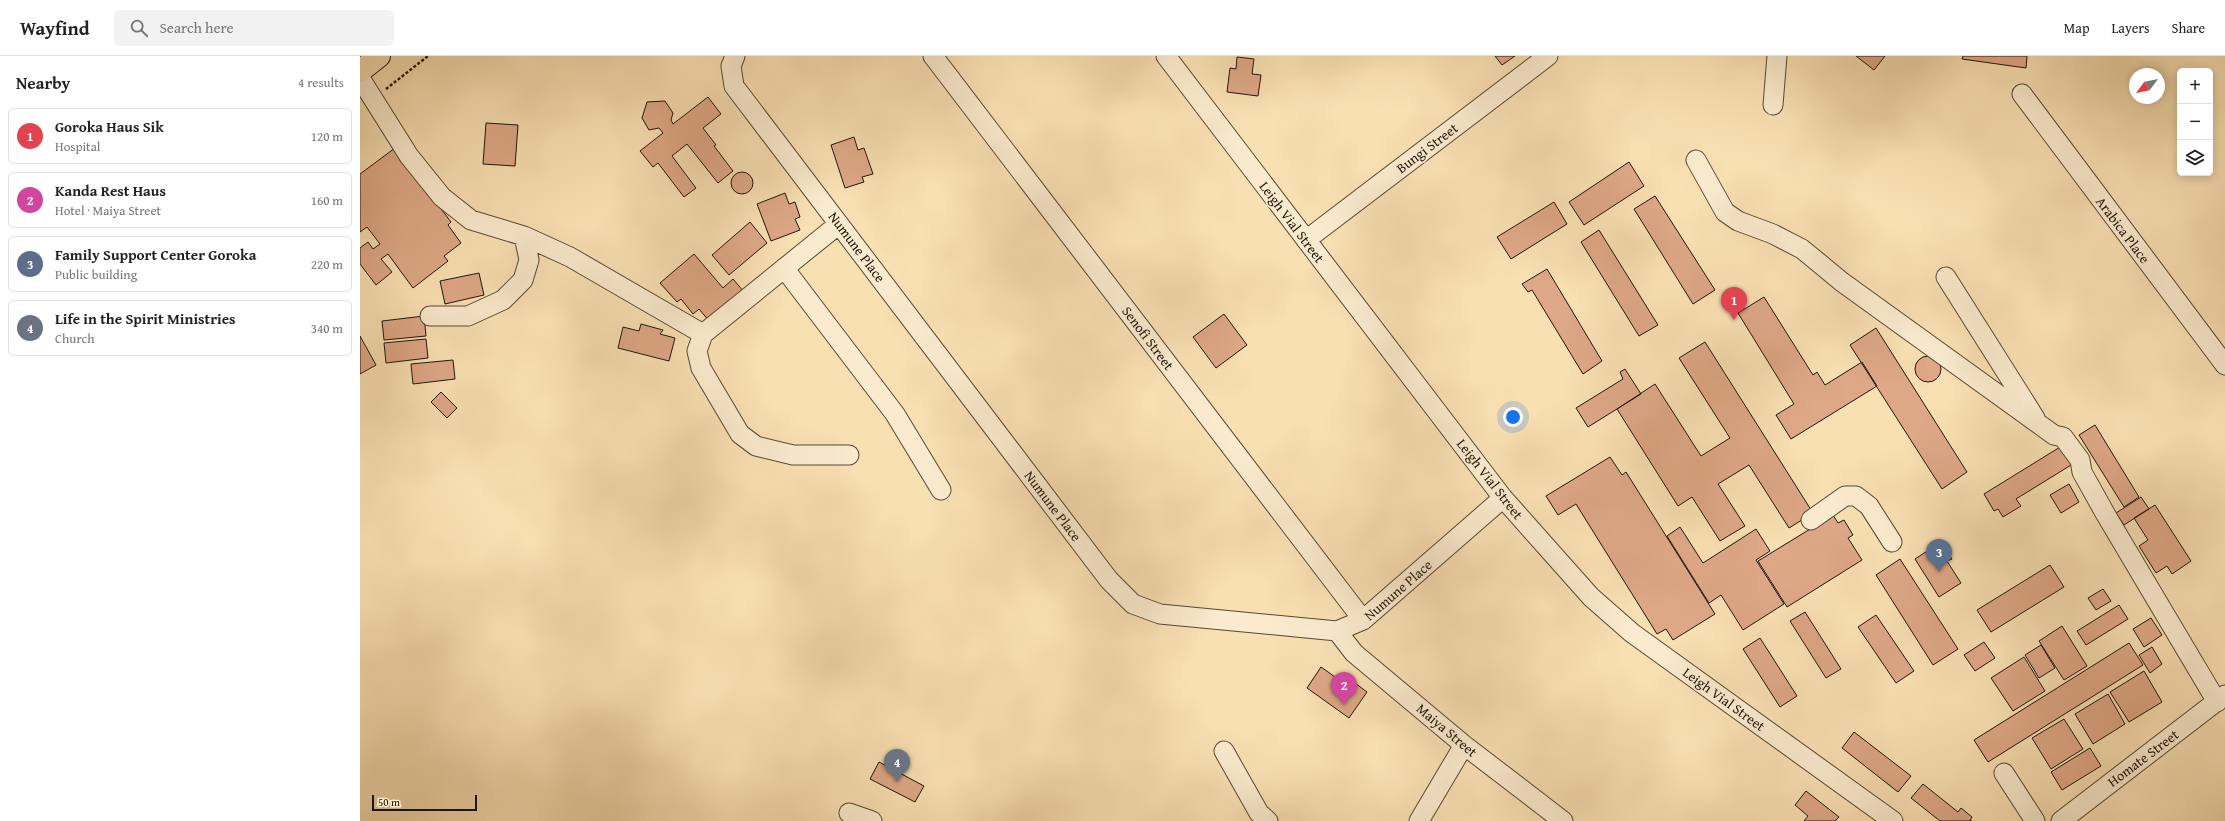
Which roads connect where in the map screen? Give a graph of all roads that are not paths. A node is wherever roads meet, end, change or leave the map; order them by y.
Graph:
1 (379, 56) edge
2 (933, 56) edge
3 (1548, 56) edge
4 (1777, 56) edge
5 (1170, 57) edge
6 (733, 61) edge
7 (360, 71) edge
8 (360, 78) edge
9 (2022, 94) dead end
10 (1773, 105) dead end
11 (1696, 160) dead end
12 (839, 224) junction
13 (524, 236) junction
14 (1306, 240) junction
15 (784, 268) junction
16 (1946, 278) dead end
17 (430, 316) dead end
18 (704, 334) junction
19 (2225, 365) edge
20 (2039, 424) junction
21 (849, 455) dead end
22 (941, 490) dead end
23 (1503, 498) junction
24 (1811, 520) dead end
25 (1892, 542) dead end
26 (1363, 620) junction
27 (1337, 631) junction
28 (2221, 699) edge
29 (1464, 745) junction
30 (1224, 751) dead end
31 (2004, 773) dead end
32 (849, 813) dead end
33 (872, 821) edge
34 (1268, 821) edge
35 (1419, 821) edge
36 (1563, 821) edge
37 (1893, 821) edge
38 (2035, 821) edge
39 (2061, 821) edge

1 - 7 highway
2 - 26 street, Senofi Street
3 - 14 street, Bungi Street
4 - 10 street
5 - 14 street, Leigh Vial Street
6 - 12 street, Numune Place
8 - 13 street
9 - 19 street, Arabica Place
11 - 20 street
12 - 15 street
12 - 27 street, Numune Place
13 - 17 street
13 - 18 street
14 - 23 street, Leigh Vial Street
15 - 18 street
15 - 22 street
16 - 20 street
18 - 21 street
20 - 28 street
23 - 26 street, Numune Place
23 - 37 street, Leigh Vial Street
24 - 25 street
26 - 27 street, Numune Place
27 - 29 street, Maiya Street
28 - 39 street, Homate Street
29 - 35 street
29 - 36 street, Maiya Street
30 - 34 street
31 - 38 street
32 - 33 street

